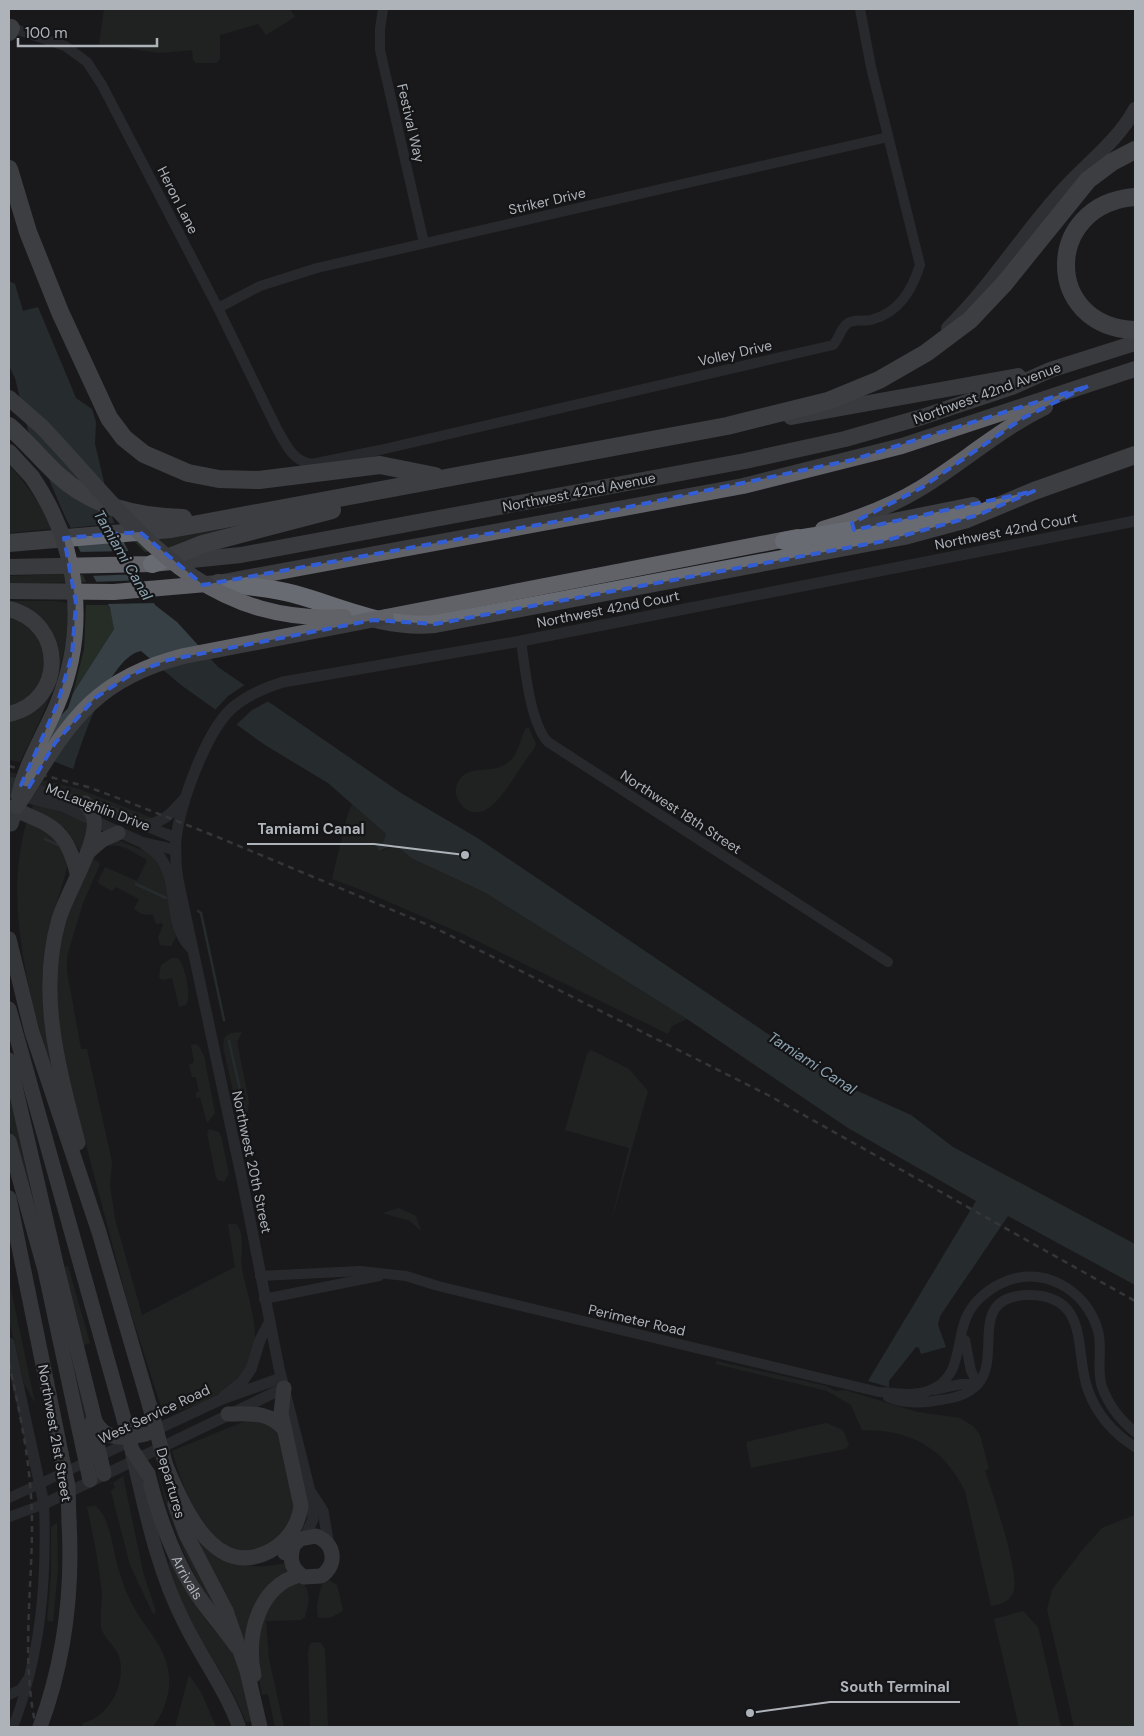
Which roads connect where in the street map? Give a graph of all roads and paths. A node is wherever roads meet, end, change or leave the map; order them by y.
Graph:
1 (383, 9) edge
2 (860, 9) edge
3 (9, 29) edge
4 (1135, 109) edge
5 (888, 137) junction
6 (1135, 150) edge
7 (9, 169) edge
8 (1135, 197) edge
9 (424, 243) junction
10 (218, 308) junction
11 (1135, 330) edge
12 (1135, 343) edge
13 (1135, 369) edge
14 (1050, 370) junction
15 (879, 380) junction
16 (1088, 386) junction
17 (9, 398) edge
18 (9, 426) edge
19 (727, 426) junction
20 (277, 429) joint
21 (9, 452) edge
22 (1135, 455) edge
23 (446, 478) junction
24 (378, 491) junction
25 (1034, 491) junction
26 (219, 519) junction
27 (1135, 521) edge
28 (784, 541) junction
29 (9, 543) edge
30 (152, 564) junction
31 (9, 567) edge
32 (218, 583) junction
33 (9, 591) edge
34 (9, 609) edge
35 (386, 617) junction
36 (521, 641) junction
37 (9, 714) edge
38 (9, 782) edge
39 (186, 796) junction
40 (12, 802) edge
41 (85, 803) junction
42 (94, 822) junction
43 (146, 825) junction
44 (10, 829) edge
45 (118, 833) junction
46 (141, 842) junction
47 (176, 844) junction
48 (88, 852) junction
49 (78, 873) junction
50 (9, 939) edge
51 (191, 948) junction
52 (888, 962) dead end
53 (9, 1009) edge
54 (9, 1060) edge
55 (9, 1141) edge
56 (9, 1198) edge
57 (100, 1232) junction
58 (9, 1242) edge
59 (22, 1270) junction
60 (390, 1273) junction
61 (260, 1276) junction
62 (264, 1299) junction
63 (269, 1323) junction
64 (963, 1330) junction
65 (9, 1343) edge
66 (283, 1383) junction
67 (978, 1384) junction
68 (879, 1392) junction
69 (927, 1392) junction
70 (222, 1399) junction
71 (91, 1410) junction
72 (228, 1414) junction
73 (285, 1430) junction
74 (1135, 1432) edge
75 (146, 1434) junction
76 (1135, 1447) edge
77 (93, 1459) junction
78 (166, 1466) junction
79 (104, 1474) junction
80 (143, 1476) junction
81 (90, 1480) junction
82 (41, 1484) junction
83 (310, 1491) junction
84 (9, 1498) edge
85 (44, 1504) junction
86 (9, 1517) edge
87 (305, 1537) junction
88 (329, 1546) junction
89 (293, 1547) junction
90 (257, 1556) junction
91 (300, 1574) junction
92 (30, 1677) junction
93 (9, 1695) edge
94 (13, 1727) edge
95 (40, 1727) edge
96 (239, 1727) edge
97 (260, 1727) edge

1 - 9 street, Festival Way
2 - 5 street, Volley Drive
3 - 10 street, Heron Lane
4 - 15 main road
5 - 9 street, Striker Drive
5 - 20 street, Volley Drive
6 - 15 highway
7 - 23 highway
8 - 11 highway
9 - 10 street, Striker Drive
10 - 20 street, Heron Lane
12 - 14 highway, Northwest 42nd Avenue
13 - 16 highway, Northwest 42nd Avenue
14 - 19 highway
14 - 30 highway, Northwest 42nd Avenue
15 - 19 highway
16 - 28 highway
16 - 32 highway, Northwest 42nd Avenue
17 - 35 highway, bridge
18 - 26 highway
19 - 23 highway
21 - 40 highway, bridge
22 - 25 highway
23 - 24 highway
24 - 26 highway
24 - 30 highway
25 - 28 highway
25 - 32 highway
26 - 29 highway
27 - 36 street, Northwest 42nd Court
28 - 35 highway
30 - 31 highway, Northwest 42nd Avenue
32 - 33 highway, Northwest 42nd Avenue
34 - 37 highway
35 - 40 highway, bridge
36 - 39 street, Northwest 42nd Court
36 - 52 street, Northwest 18th Street
38 - 41 street, McLaughlin Drive
39 - 43 street
39 - 47 street, Northwest 42nd Court
40 - 42 street, McLaughlin Drive
40 - 44 main road, bridge
40 - 49 main road
41 - 42 main road
41 - 43 street, McLaughlin Drive
42 - 45 street, McLaughlin Drive
42 - 48 main road
43 - 47 street, McLaughlin Drive
45 - 46 street, McLaughlin Drive
45 - 48 main road
46 - 47 street, McLaughlin Drive
46 - 51 street
47 - 51 street, Northwest 20th Street
48 - 49 main road
49 - 57 main road
50 - 57 main road
51 - 61 street, Northwest 20th Street
53 - 80 main road, Arrivals, bridge
54 - 71 main road
55 - 77 main road
56 - 59 main road, Northwest 21st Street
57 - 78 main road, Departures, bridge
58 - 59 main road
59 - 95 main road, Northwest 21st Street, bridge
60 - 61 street, Perimeter Road
60 - 62 street, Perimeter Road
60 - 68 street, Perimeter Road
61 - 62 street, Northwest 20th Street
62 - 63 street, Northwest 20th Street
63 - 66 street, Northwest 20th Street
63 - 70 street
64 - 67 street
64 - 69 street
64 - 74 street
65 - 82 street
66 - 70 street, West Service Road
66 - 72 street
66 - 73 main road
66 - 83 street, Northwest 20th Street
67 - 68 street, Perimeter Road
67 - 69 street, Perimeter Road
67 - 76 street
68 - 69 street, Perimeter Road
70 - 75 street, West Service Road
71 - 75 main road
71 - 77 main road
72 - 73 main road
72 - 79 street
73 - 90 main road
75 - 77 street, West Service Road
77 - 79 main road
77 - 81 main road
77 - 82 street, West Service Road
78 - 90 main road
78 - 97 main road, Departures, bridge
79 - 81 street
80 - 91 main road, Arrivals
80 - 96 main road
81 - 85 street
82 - 84 street
82 - 85 street
83 - 87 street, Northwest 20th Street
83 - 88 street, Northwest 20th Street
85 - 86 street
85 - 92 street
87 - 88 main road
87 - 89 main road
88 - 91 main road
89 - 90 main road
89 - 91 main road
92 - 93 street
92 - 94 street

